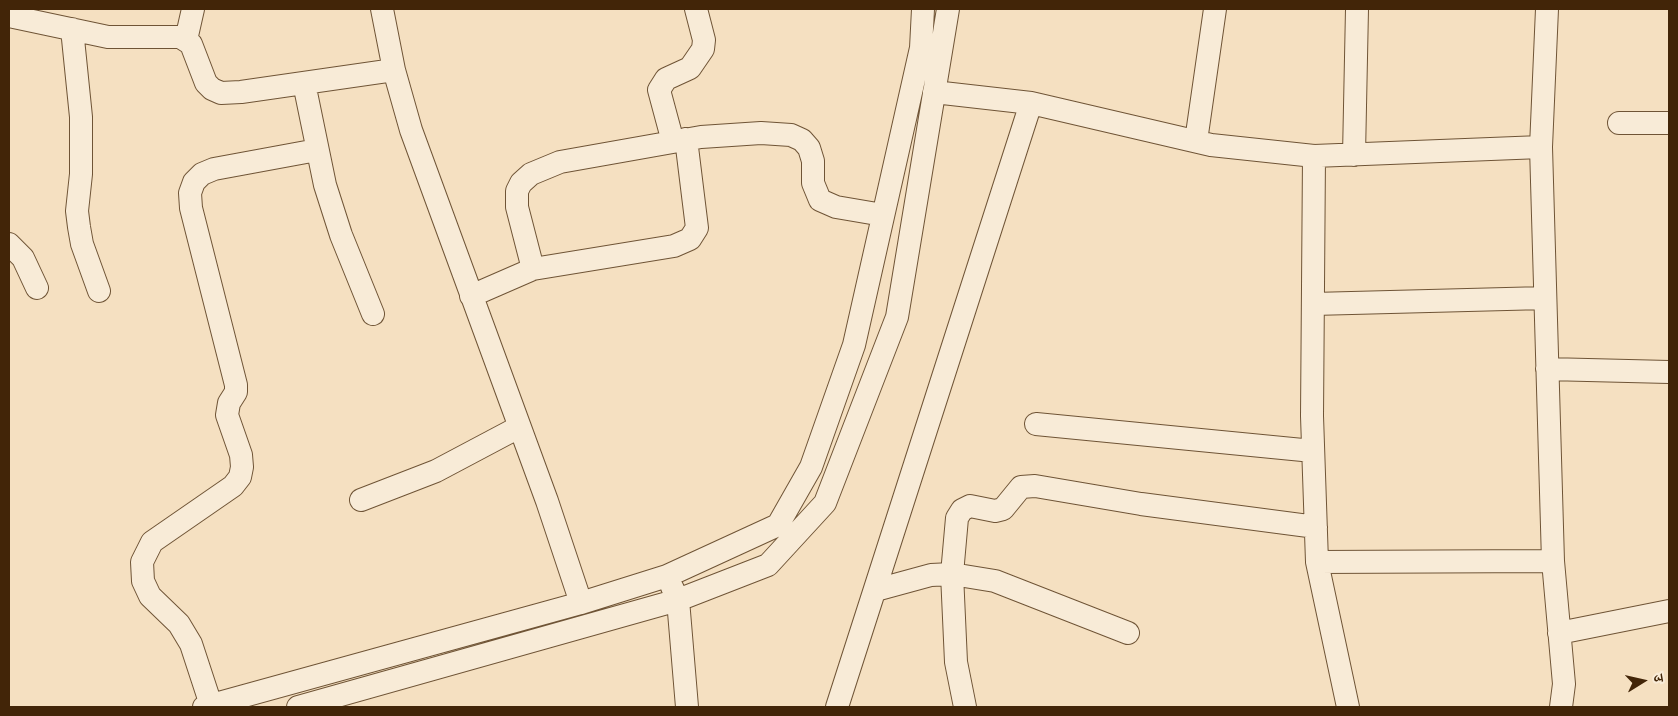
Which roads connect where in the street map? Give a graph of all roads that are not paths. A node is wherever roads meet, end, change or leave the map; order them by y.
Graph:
1 (193, 9) edge
2 (382, 9) edge
3 (696, 9) edge
4 (923, 9) edge
5 (948, 9) edge
6 (1216, 9) edge
7 (1357, 9) edge
8 (1547, 9) edge
9 (9, 16) edge
10 (72, 29) junction
11 (186, 40) junction
12 (394, 70) junction
13 (304, 83) junction
14 (934, 92) junction
15 (1031, 102) junction
16 (1618, 123) dead end
17 (1669, 123) edge
18 (679, 141) junction
19 (1196, 141) junction
20 (1541, 147) junction
21 (317, 150) junction
22 (1354, 155) junction
23 (1314, 156) junction
24 (883, 215) junction
25 (9, 244) edge
26 (533, 269) junction
27 (37, 288) dead end
28 (99, 291) dead end
29 (471, 296) junction
30 (1545, 298) junction
31 (1313, 304) junction
32 (373, 314) dead end
33 (1547, 369) junction
34 (1669, 372) edge
35 (1036, 424) dead end
36 (519, 427) junction
37 (1313, 451) junction
38 (361, 500) dead end
39 (1316, 527) junction
40 (1553, 561) junction
41 (1317, 562) junction
42 (952, 574) junction
43 (668, 576) junction
44 (876, 590) junction
45 (678, 600) junction
46 (582, 603) junction
47 (1669, 611) edge
48 (1128, 633) dead end
49 (1559, 633) junction
50 (207, 706) edge
51 (298, 707) edge
52 (688, 707) edge
53 (837, 707) edge
54 (965, 707) edge
55 (1348, 707) edge
56 (1561, 707) edge

1 - 11 street
2 - 12 street
3 - 18 street
4 - 24 street
5 - 14 street
6 - 19 street
7 - 22 street
8 - 20 street
9 - 10 street
10 - 11 street
10 - 28 street
11 - 13 street
12 - 13 street
12 - 29 street
13 - 21 street
14 - 15 street
14 - 45 street
15 - 19 street
15 - 44 street
16 - 17 street
18 - 24 street
18 - 26 street
18 - 26 street
19 - 23 street
20 - 22 street
20 - 30 street
21 - 32 street
21 - 50 street
22 - 23 street
23 - 31 street
24 - 43 street
25 - 27 street
26 - 29 street
29 - 36 street
30 - 31 street
30 - 33 street
31 - 37 street
33 - 34 street
33 - 40 street
35 - 37 street
36 - 38 street
36 - 46 street
37 - 39 street
39 - 41 street
39 - 42 street
40 - 41 street
40 - 49 street
41 - 55 street
42 - 44 street
42 - 48 street
42 - 54 street
43 - 45 street
43 - 46 street
44 - 53 street
45 - 51 street
45 - 52 street
46 - 50 street
47 - 49 street
49 - 56 street

